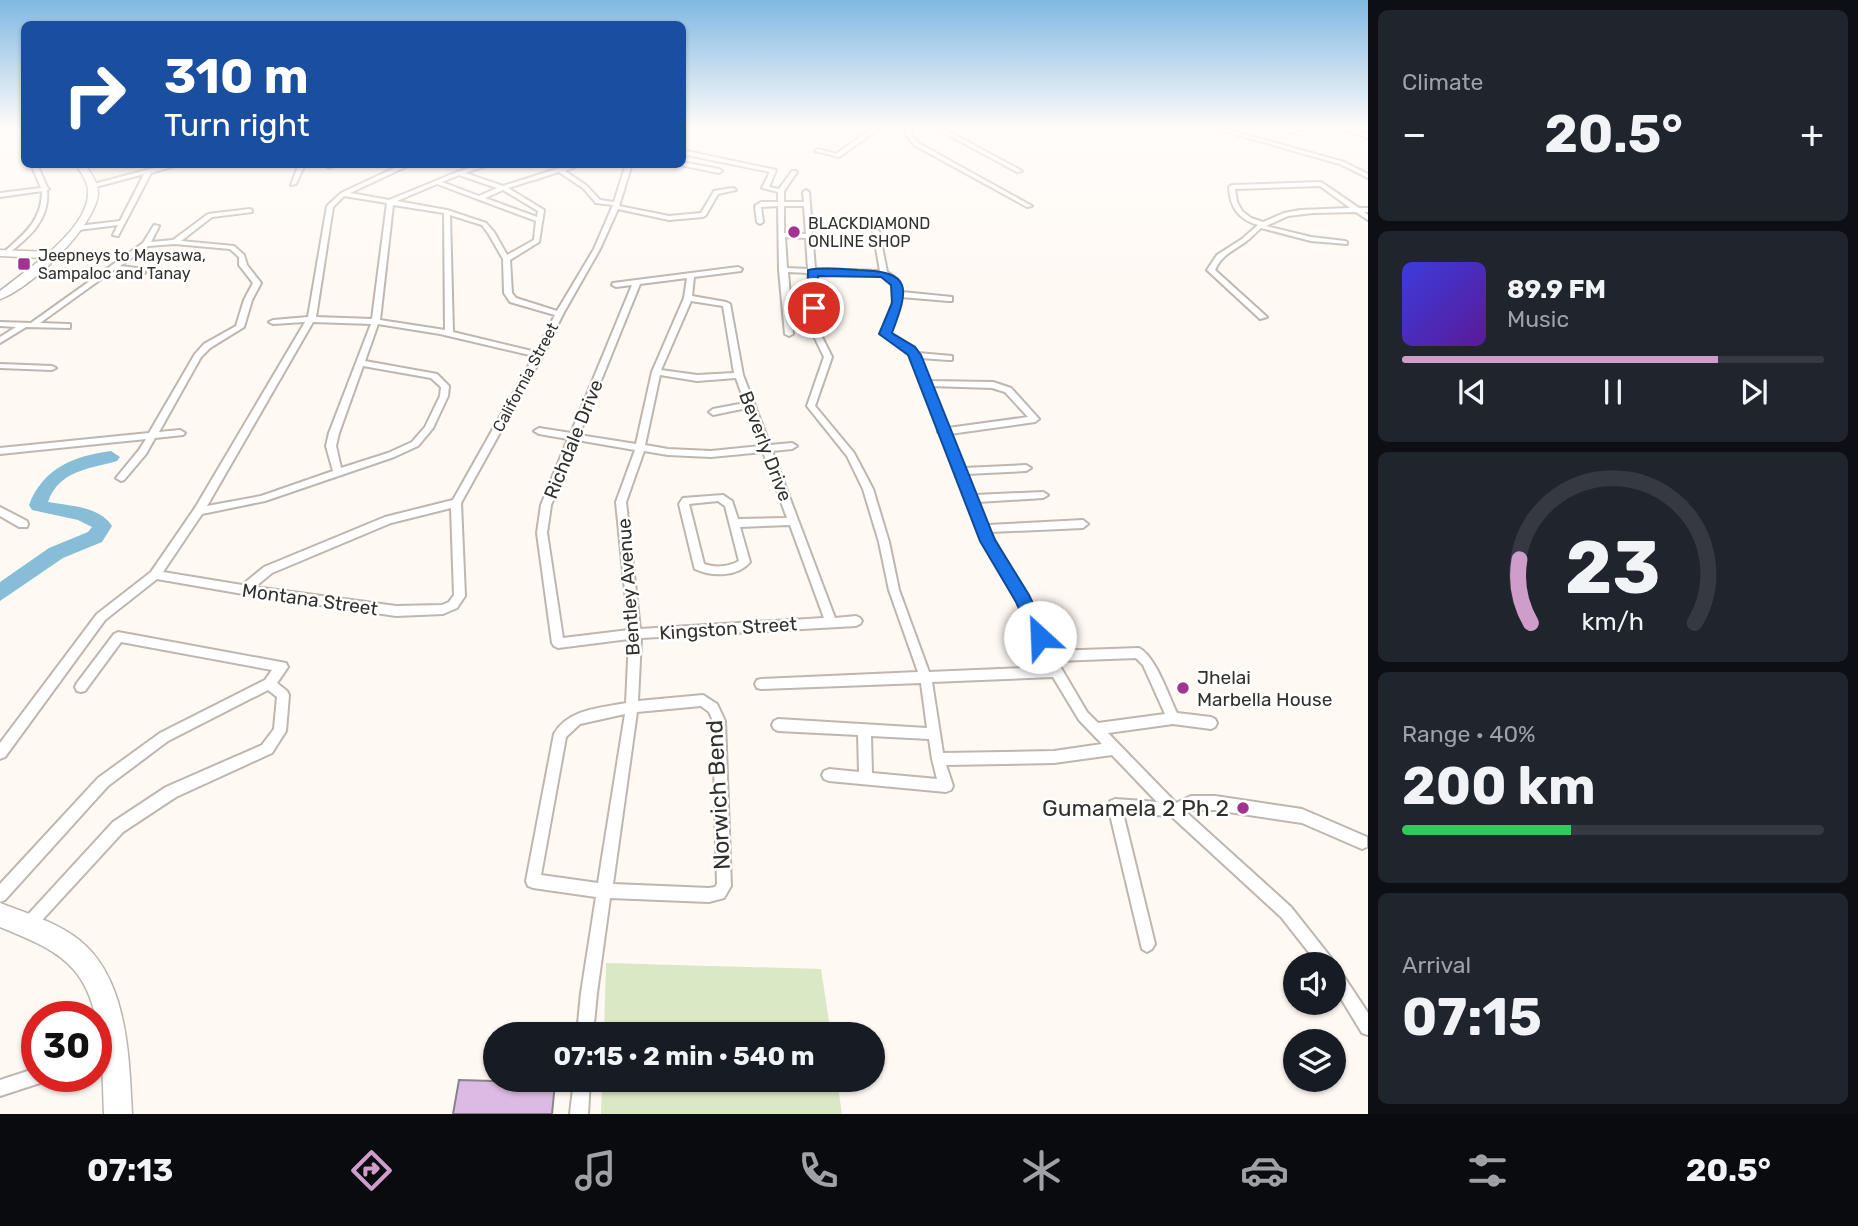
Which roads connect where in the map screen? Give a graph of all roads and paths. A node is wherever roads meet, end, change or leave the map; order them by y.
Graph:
1 (42, 180) edge
2 (89, 180) edge
3 (115, 180) edge
4 (144, 180) edge
5 (295, 180) edge
6 (374, 180) edge
7 (441, 180) edge
8 (479, 180) edge
9 (528, 180) edge
10 (575, 180) edge
11 (624, 180) edge
12 (769, 180) edge
13 (789, 180) edge
14 (982, 180) edge
15 (436, 182) junction
16 (293, 184) dead end
17 (92, 186) junction
18 (503, 188) junction
19 (46, 189) junction
20 (733, 190) dead end
21 (781, 191) junction
22 (806, 192) dead end
23 (343, 194) junction
24 (0, 195) edge
25 (479, 198) junction
26 (390, 202) junction
27 (780, 203) junction
28 (806, 204) junction
29 (617, 205) junction
30 (1029, 206) dead end
31 (1358, 210) junction
32 (1368, 210) edge
33 (250, 211) dead end
34 (447, 212) junction
35 (1368, 218) edge
36 (539, 220) junction
37 (760, 222) dead end
38 (122, 223) junction
39 (1262, 225) junction
40 (156, 226) dead end
41 (78, 228) junction
42 (876, 231) dead end
43 (116, 235) dead end
44 (780, 235) junction
45 (807, 236) junction
46 (175, 242) junction
47 (1345, 243) dead end
48 (146, 244) junction
49 (3, 253) edge
50 (51, 255) junction
51 (506, 259) junction
52 (113, 267) junction
53 (738, 269) dead end
54 (783, 270) junction
55 (142, 271) dead end
56 (812, 272) junction
57 (884, 273) junction
58 (691, 275) junction
59 (637, 282) junction
60 (616, 285) dead end
61 (0, 290) edge
62 (898, 294) junction
63 (0, 296) edge
64 (688, 298) junction
65 (949, 299) dead end
66 (559, 314) junction
67 (312, 317) junction
68 (1263, 317) dead end
69 (376, 320) junction
70 (273, 322) dead end
71 (0, 324) edge
72 (27, 326) junction
73 (67, 327) dead end
74 (449, 333) junction
75 (789, 334) dead end
76 (0, 341) edge
77 (539, 355) junction
78 (915, 355) junction
79 (949, 358) dead end
80 (361, 363) junction
81 (0, 366) edge
82 (52, 368) dead end
83 (656, 372) junction
84 (739, 374) junction
85 (925, 383) junction
86 (750, 405) junction
87 (713, 412) dead end
88 (539, 431) dead end
89 (943, 432) junction
90 (180, 433) dead end
91 (152, 435) junction
92 (573, 435) junction
93 (792, 446) dead end
94 (768, 448) junction
95 (640, 449) junction
96 (0, 451) edge
97 (1026, 468) dead end
98 (960, 471) junction
99 (338, 474) junction
100 (121, 478) dead end
101 (1043, 495) dead end
102 (971, 499) junction
103 (456, 503) junction
104 (0, 511) edge
105 (199, 511) junction
106 (795, 521) junction
107 (734, 523) junction
108 (23, 524) dead end
109 (1083, 524) dead end
110 (984, 529) junction
111 (155, 575) junction
112 (243, 590) junction
113 (831, 621) junction
114 (856, 621) dead end
115 (635, 634) junction
116 (558, 643) joint
117 (1049, 656) junction
118 (1056, 672) junction
119 (926, 679) junction
120 (269, 684) junction
121 (761, 684) dead end
122 (81, 687) dead end
123 (632, 707) junction
124 (1174, 718) junction
125 (1211, 723) dead end
126 (778, 725) dead end
127 (1094, 729) junction
128 (864, 730) junction
129 (935, 734) junction
130 (1112, 749) junction
131 (0, 753) edge
132 (938, 759) junction
133 (829, 775) dead end
134 (866, 778) junction
135 (1174, 810) junction
136 (1362, 842) dead end
137 (606, 891) junction
138 (0, 895) edge
139 (0, 915) edge
140 (28, 925) junction
141 (1147, 944) dead end
142 (1318, 952) edge
143 (1346, 993) edge
144 (586, 1022) edge
145 (1368, 1027) edge
146 (21, 1081) edge
147 (0, 1088) edge
148 (581, 1092) edge
149 (118, 1114) edge
150 (579, 1114) edge

1 - 19 street
2 - 17 main road
3 - 17 street
4 - 38 street
5 - 16 street
6 - 23 street
7 - 15 street
8 - 18 street
9 - 18 street
10 - 29 street
11 - 29 street, California Street
12 - 21 street
13 - 21 street
14 - 30 street
15 - 25 street
15 - 26 street
17 - 41 main road
18 - 25 street
18 - 36 street
19 - 24 street
19 - 49 street
20 - 29 street
21 - 27 street
22 - 28 street
23 - 26 street
23 - 67 street
25 - 36 street
26 - 34 street
26 - 69 street
27 - 28 street
27 - 37 street
27 - 44 street
28 - 45 street
29 - 66 street, California Street
31 - 32 street
31 - 35 street
31 - 39 street
31 - 39 street
33 - 46 street
34 - 51 street
34 - 74 street
36 - 51 street
38 - 41 street
38 - 43 street
39 - 47 street
39 - 68 street
40 - 48 street
41 - 50 main road
42 - 57 street
44 - 45 street
44 - 54 street
45 - 56 street
46 - 48 street
46 - 91 street
48 - 52 street
49 - 50 main road
50 - 61 main road
50 - 63 main road
51 - 66 street
52 - 55 street
52 - 72 street
53 - 58 street
54 - 56 street
54 - 75 street
56 - 57 street
56 - 119 street
57 - 62 street
58 - 59 street
58 - 64 street, Bentley Avenue
59 - 60 street
59 - 92 street, Richdale Drive
62 - 65 street
62 - 78 street
64 - 83 street, Bentley Avenue
64 - 84 street, Beverly Drive
66 - 77 street, California Street
67 - 69 street
67 - 70 street
67 - 105 street
69 - 74 street
69 - 80 street
71 - 72 street
72 - 73 street
72 - 76 street
74 - 77 street
77 - 103 street, California Street
78 - 79 street
78 - 85 street
80 - 99 street
80 - 99 street
81 - 82 street
83 - 84 street
83 - 95 street, Bentley Avenue
84 - 86 street, Beverly Drive
85 - 89 street
85 - 89 street
86 - 87 street
86 - 94 street, Beverly Drive
88 - 92 street
89 - 98 street
90 - 91 street
91 - 96 street
91 - 100 street
92 - 95 street
92 - 116 street, Richdale Drive
93 - 94 street
94 - 95 street
94 - 106 street, Beverly Drive
95 - 115 street, Bentley Avenue
97 - 98 street
98 - 102 street
99 - 105 street
101 - 102 street
102 - 110 street
103 - 112 street
103 - 112 street, Montana Street
104 - 108 street
105 - 111 street
106 - 107 street
106 - 113 street, Beverly Drive
107 - 107 street
109 - 110 street
110 - 117 street
111 - 112 street, Montana Street
111 - 131 street
113 - 114 street, Kingston Street
113 - 115 street, Kingston Street
115 - 116 street, Kingston Street
115 - 123 street, Bentley Avenue
117 - 118 street
117 - 124 street
118 - 119 street
118 - 127 street
119 - 121 street
119 - 129 street
120 - 122 street
120 - 138 street
120 - 140 street
123 - 137 street, Bentley Avenue
123 - 137 street
123 - 137 street, Norwich Bend
124 - 125 street
124 - 127 street
126 - 128 street
127 - 130 street
128 - 129 street
128 - 134 street
129 - 132 street
130 - 132 street
130 - 135 street
132 - 134 street
133 - 134 street
135 - 136 street
135 - 141 street
135 - 142 street
137 - 144 street, Bentley Avenue
139 - 140 main road
140 - 149 main road
143 - 145 street
146 - 147 street
148 - 150 street

